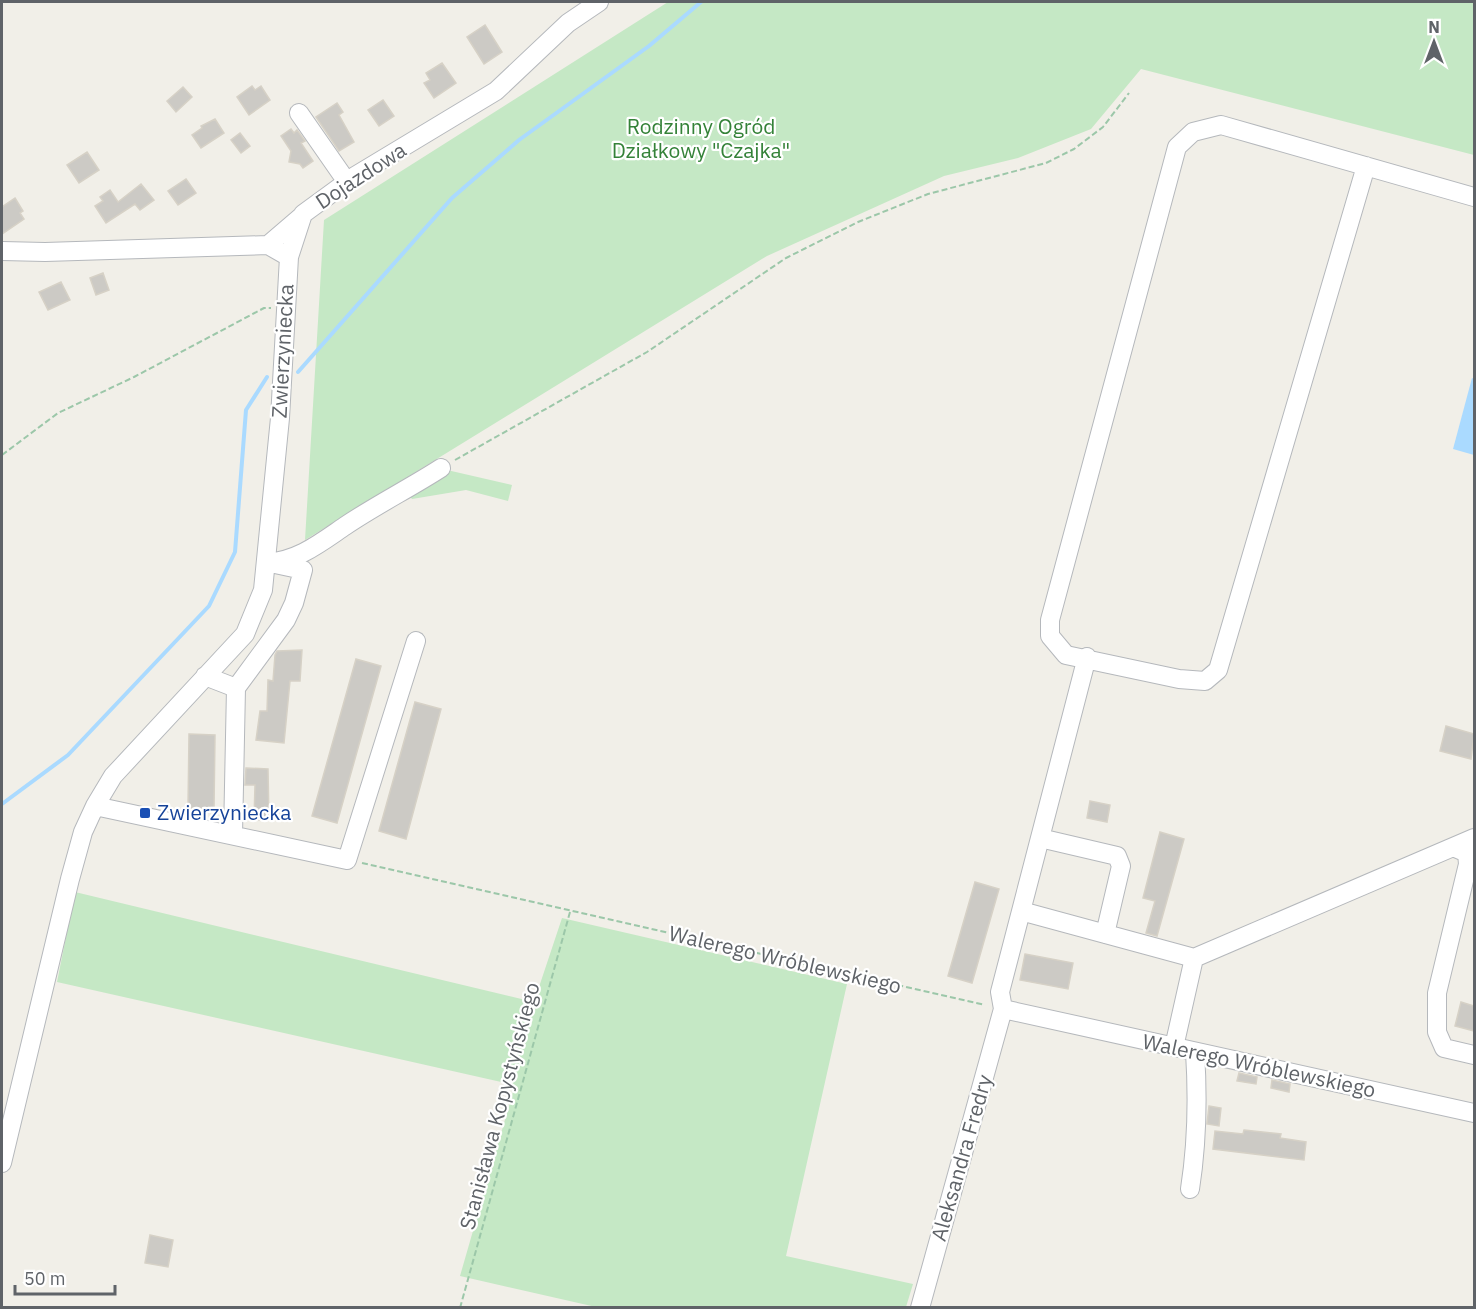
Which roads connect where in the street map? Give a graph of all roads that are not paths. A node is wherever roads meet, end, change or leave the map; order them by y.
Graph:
1 (599, 2) edge
2 (299, 113) dead end
3 (1366, 166) junction
4 (347, 182) junction
5 (1474, 197) edge
6 (303, 214) junction
7 (268, 245) junction
8 (2, 251) edge
9 (289, 257) junction
10 (441, 468) road end
11 (266, 563) junction
12 (416, 641) dead end
13 (1087, 657) junction
14 (205, 676) junction
15 (236, 688) junction
16 (95, 806) junction
17 (233, 835) junction
18 (1040, 838) junction
19 (1474, 838) edge
20 (1454, 847) junction
21 (1021, 911) junction
22 (1105, 934) junction
23 (1194, 958) junction
24 (1004, 1009) junction
25 (1174, 1047) junction
26 (1195, 1052) junction
27 (1474, 1055) edge
28 (1474, 1113) edge
29 (2, 1163) edge
30 (1190, 1189) dead end
31 (920, 1308) edge

1 - 4 street, Dojazdowa
2 - 4 street
3 - 5 street
3 - 13 street
3 - 13 street
4 - 6 street, Dojazdowa
6 - 7 street
6 - 9 street, Dojazdowa
7 - 8 street
7 - 9 street
9 - 11 street, Zwierzyniecka
10 - 11 street
11 - 14 street, Zwierzyniecka
11 - 15 street
12 - 17 street
13 - 18 street, Aleksandra Fredry
14 - 15 street
14 - 16 street, Zwierzyniecka
15 - 17 street
16 - 17 street
16 - 29 street, Zwierzyniecka
18 - 21 street, Aleksandra Fredry
18 - 22 street
19 - 20 street
20 - 23 street
20 - 27 street
21 - 22 street
21 - 24 street, Aleksandra Fredry
22 - 23 street
23 - 25 street
24 - 25 street, Walerego Wróblewskiego
24 - 31 street, Aleksandra Fredry
25 - 26 street, Walerego Wróblewskiego
26 - 28 street, Walerego Wróblewskiego
26 - 30 street

